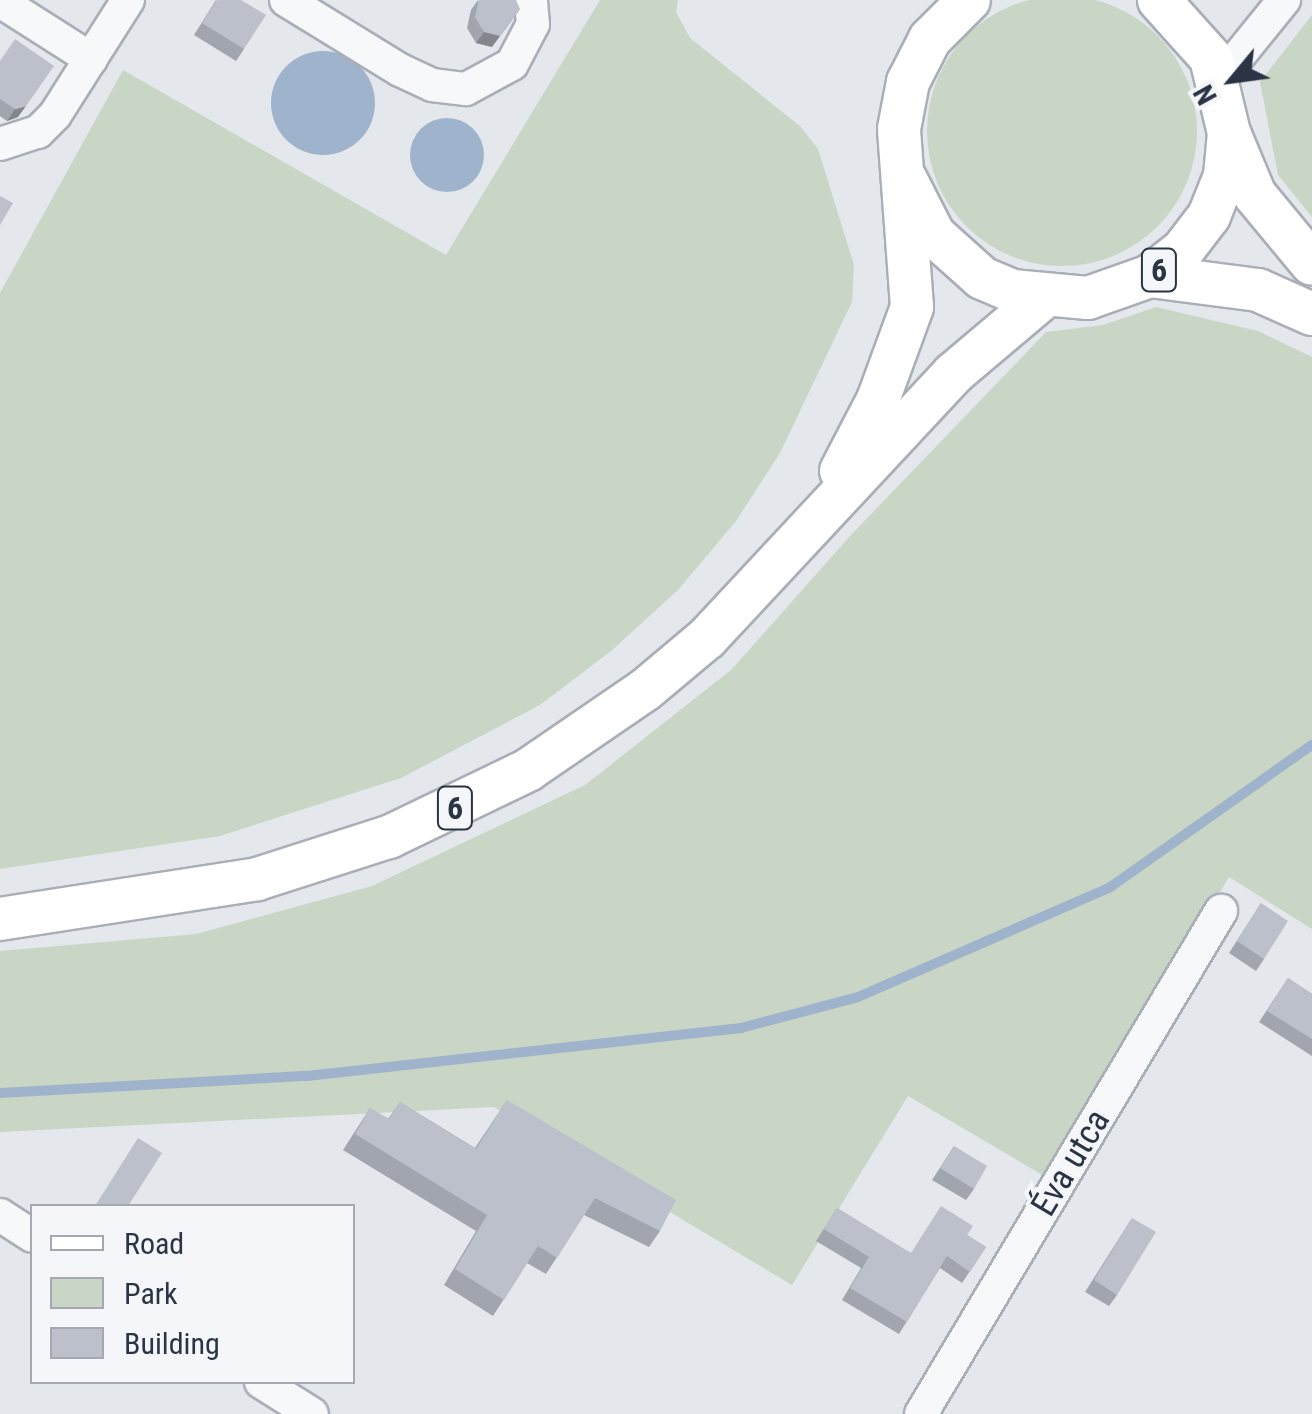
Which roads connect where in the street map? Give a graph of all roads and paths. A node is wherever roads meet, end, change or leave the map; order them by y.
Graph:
1 (128, 0) edge
2 (286, 0) edge
3 (531, 0) edge
4 (969, 0) edge
5 (1160, 0) edge
6 (1284, 0) edge
7 (0, 2) edge
8 (91, 60) junction
9 (1220, 79) junction
10 (1229, 133) junction
11 (0, 144) edge
12 (905, 178) junction
13 (1312, 264) edge
14 (1150, 276) junction
15 (1043, 298) junction
16 (1312, 314) edge
17 (815, 520) junction
18 (1221, 912) dead end
19 (0, 920) edge
20 (0, 1215) edge
21 (30, 1235) edge
22 (264, 1384) edge
23 (312, 1414) edge
24 (920, 1414) edge

1 - 8 street
2 - 3 street
4 - 12 main road, 6
5 - 9 main road, 6
6 - 9 street
7 - 8 street
8 - 11 street
9 - 10 main road, 6
10 - 13 main road, 6
10 - 14 main road, 6
12 - 15 main road, 6
12 - 17 main road, 6
14 - 15 main road, 6
14 - 16 main road, 6
15 - 17 main road, 6
17 - 19 main road, 6
18 - 24 street, Éva utca
20 - 21 street
22 - 23 street

